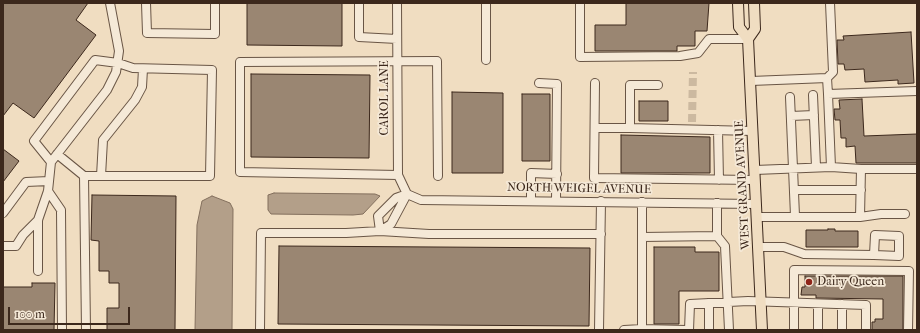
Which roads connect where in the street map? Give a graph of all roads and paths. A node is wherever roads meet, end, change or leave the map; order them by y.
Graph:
1 (110, 3) edge
2 (146, 3) edge
3 (215, 3) edge
4 (359, 3) edge
5 (397, 3) edge
6 (486, 3) edge
7 (580, 3) edge
8 (738, 3) edge
9 (754, 3) edge
10 (830, 3) edge
11 (748, 38) junction
12 (397, 39) junction
13 (486, 60) dead end
14 (397, 61) junction
15 (118, 64) junction
16 (143, 69) junction
17 (827, 78) junction
18 (751, 81) junction
19 (539, 83) dead end
20 (595, 83) dead end
21 (658, 85) dead end
22 (917, 91) edge
23 (828, 94) junction
24 (813, 95) dead end
25 (790, 97) dead end
26 (814, 115) junction
27 (790, 116) junction
28 (595, 128) junction
29 (630, 128) junction
30 (718, 130) junction
31 (753, 131) junction
32 (57, 154) junction
33 (51, 162) junction
34 (816, 167) junction
35 (831, 167) junction
36 (793, 168) junction
37 (917, 168) edge
38 (861, 169) junction
39 (557, 174) junction
40 (398, 175) junction
41 (755, 175) junction
42 (84, 176) junction
43 (101, 176) junction
44 (438, 176) dead end
45 (719, 180) junction
46 (49, 181) junction
47 (794, 190) junction
48 (861, 190) junction
49 (48, 191) junction
50 (406, 193) junction
51 (531, 201) junction
52 (556, 201) junction
53 (601, 201) junction
54 (642, 202) junction
55 (717, 203) junction
56 (756, 204) junction
57 (3, 213) edge
58 (904, 214) dead end
59 (795, 216) junction
60 (757, 217) junction
61 (860, 217) junction
62 (38, 220) junction
63 (380, 231) junction
64 (601, 234) junction
65 (717, 236) junction
66 (642, 237) junction
67 (3, 246) edge
68 (758, 247) junction
69 (874, 255) dead end
70 (38, 271) dead end
71 (728, 302) junction
72 (761, 302) junction
73 (709, 303) junction
74 (794, 303) junction
75 (818, 304) junction
76 (842, 304) junction
77 (642, 329) junction
78 (62, 330) edge
79 (86, 330) edge
80 (260, 330) edge
81 (599, 330) edge
82 (624, 330) edge
83 (686, 330) edge
84 (689, 330) edge
85 (709, 330) edge
86 (729, 330) edge
87 (762, 330) edge
88 (794, 330) edge
89 (818, 330) edge
90 (842, 330) edge
91 (866, 330) edge
92 (908, 330) edge

1 - 15 street
2 - 3 street
4 - 12 street
5 - 12 street, CAROL LANE
6 - 13 street
7 - 11 street
8 - 11 main road, WEST GRAND AVENUE
9 - 11 main road, WEST GRAND AVENUE
10 - 17 street
11 - 18 main road, WEST GRAND AVENUE
12 - 14 street, CAROL LANE
14 - 40 street, CAROL LANE
14 - 40 street
14 - 44 street
15 - 16 street
15 - 32 street
15 - 33 street
16 - 43 street
16 - 43 street
17 - 18 street
17 - 23 street
18 - 31 main road, WEST GRAND AVENUE
19 - 39 street
20 - 28 street
21 - 29 street
22 - 23 street
23 - 35 street
24 - 26 street
25 - 27 street
26 - 27 street
26 - 34 street
27 - 36 street
28 - 29 street
28 - 45 street
29 - 30 street
30 - 31 street
30 - 45 street
31 - 41 main road, WEST GRAND AVENUE
32 - 33 street
32 - 42 street
33 - 46 street
34 - 35 street
34 - 36 street
35 - 38 street
36 - 41 street
36 - 47 street
37 - 38 street
38 - 48 street
39 - 51 street
39 - 52 street
40 - 50 street, CAROL LANE
41 - 45 street
41 - 56 main road, WEST GRAND AVENUE
42 - 43 street
42 - 79 street
46 - 49 street
46 - 57 street
47 - 48 street
47 - 59 street
48 - 61 street
49 - 62 street
49 - 78 street
50 - 51 street, NORTH WEIGEL AVENUE
50 - 63 street
50 - 63 street
51 - 52 street, NORTH WEIGEL AVENUE
52 - 53 street, NORTH WEIGEL AVENUE
53 - 54 street, NORTH WEIGEL AVENUE
53 - 64 street
54 - 55 street, NORTH WEIGEL AVENUE
54 - 66 street
55 - 56 street, NORTH WEIGEL AVENUE
55 - 65 street
56 - 60 main road, WEST GRAND AVENUE
58 - 61 street
59 - 60 street
59 - 61 street
60 - 68 main road, WEST GRAND AVENUE
62 - 67 street
62 - 70 street
63 - 64 street
63 - 80 street
64 - 81 street
65 - 66 street
65 - 71 street
66 - 77 street
68 - 69 street
68 - 72 main road, WEST GRAND AVENUE
71 - 72 street
71 - 73 street
71 - 86 street
72 - 74 street
72 - 87 main road, WEST GRAND AVENUE
73 - 84 street
73 - 85 street
74 - 75 street
74 - 88 street
74 - 92 street
75 - 76 street
75 - 89 street
76 - 90 street
76 - 91 street
77 - 82 street
77 - 83 street

